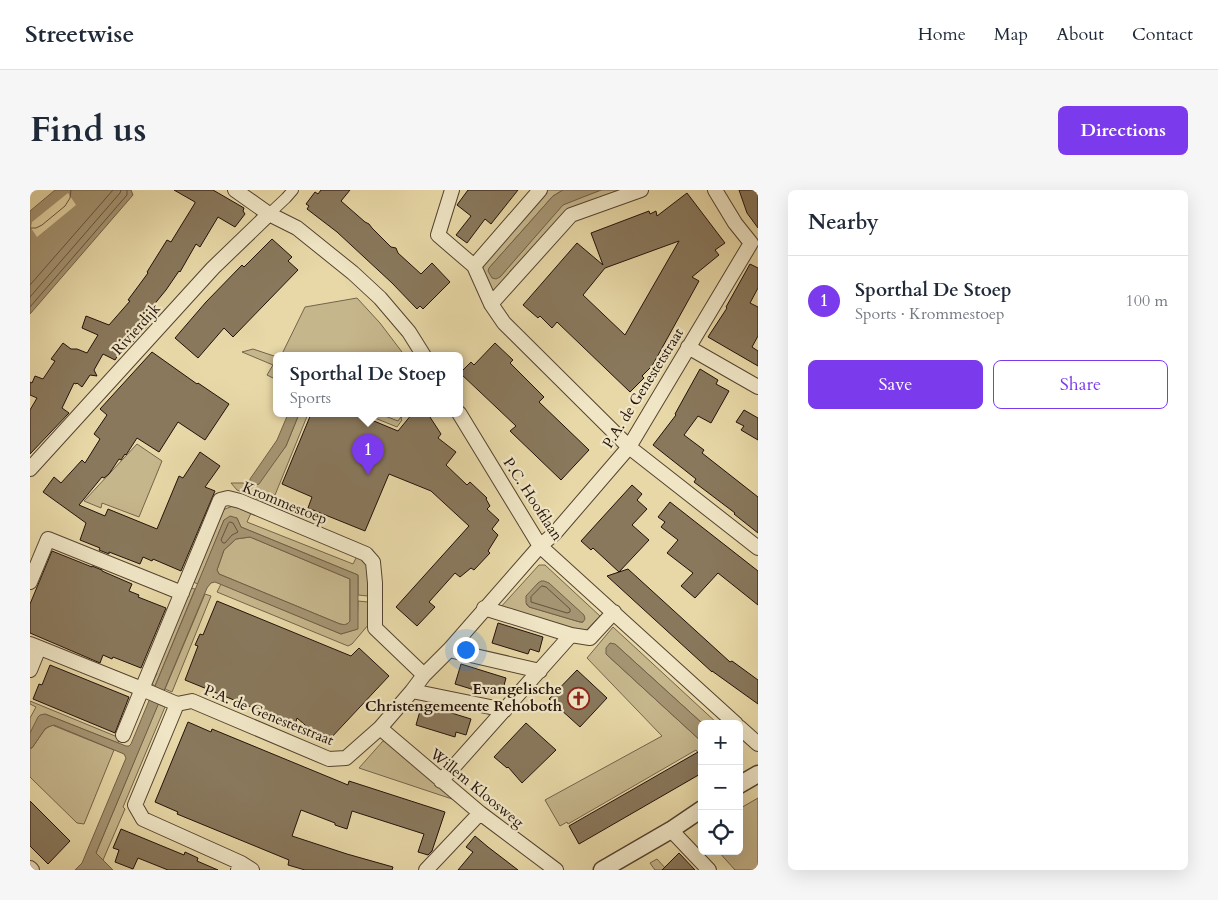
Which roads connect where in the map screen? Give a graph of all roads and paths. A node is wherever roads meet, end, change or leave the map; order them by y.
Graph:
1 (236, 190) edge
2 (293, 190) edge
3 (452, 190) edge
4 (540, 190) edge
5 (641, 190) edge
6 (715, 190) edge
7 (269, 214) junction
8 (754, 246) edge
9 (474, 266) junction
10 (491, 304) junction
11 (688, 347) junction
12 (422, 352) edge
13 (758, 387) edge
14 (461, 417) edge
15 (629, 447) junction
16 (30, 469) edge
17 (540, 546) junction
18 (758, 548) edge
19 (30, 582) edge
20 (182, 593) junction
21 (484, 608) junction
22 (614, 612) junction
23 (571, 635) junction
24 (35, 646) edge
25 (449, 650) junction
26 (30, 670) edge
27 (540, 672) junction
28 (424, 675) junction
29 (142, 689) junction
30 (412, 691) junction
31 (177, 704) junction
32 (505, 710) junction
33 (732, 720) edge
34 (380, 728) junction
35 (743, 731) edge
36 (123, 735) dead end
37 (758, 744) edge
38 (758, 774) edge
39 (441, 781) junction
40 (743, 783) edge
41 (701, 810) edge
42 (480, 813) junction
43 (671, 830) junction
44 (244, 868) edge
45 (426, 870) edge
46 (556, 870) edge
47 (602, 870) edge
48 (708, 870) edge

1 - 7 street
2 - 7 street
3 - 9 street
4 - 9 street
5 - 10 street
6 - 8 street, P.A. de Genestetstraat
7 - 12 street
7 - 16 street, Rivierdijk
8 - 11 street, P.A. de Genestetstraat
9 - 10 street
10 - 15 street
11 - 13 street
11 - 15 street, P.A. de Genestetstraat
14 - 17 street, P.C. Hooftlaan
15 - 17 street, P.A. de Genestetstraat
15 - 18 street
17 - 21 street, P.A. de Genestetstraat
17 - 22 street, P.C. Hooftlaan
19 - 20 street
20 - 28 street, Krommestoep
20 - 29 street, Krommestoep
21 - 23 street
21 - 25 street, P.A. de Genestetstraat
22 - 23 street
22 - 33 street, P.C. Hooftlaan
23 - 27 street
24 - 26 street
24 - 29 street
25 - 27 street
25 - 28 street, P.A. de Genestetstraat
27 - 32 street
28 - 30 street, P.A. de Genestetstraat
29 - 31 street
29 - 36 street, Krommestoep
30 - 32 street
30 - 34 street, P.A. de Genestetstraat
31 - 34 street, P.A. de Genestetstraat
31 - 44 street
32 - 39 street
34 - 39 street, Willem Kloosweg
35 - 37 street
38 - 40 street
39 - 42 street, Willem Kloosweg
41 - 43 street
42 - 45 street
42 - 46 street, Willem Kloosweg
43 - 47 street
43 - 48 street

